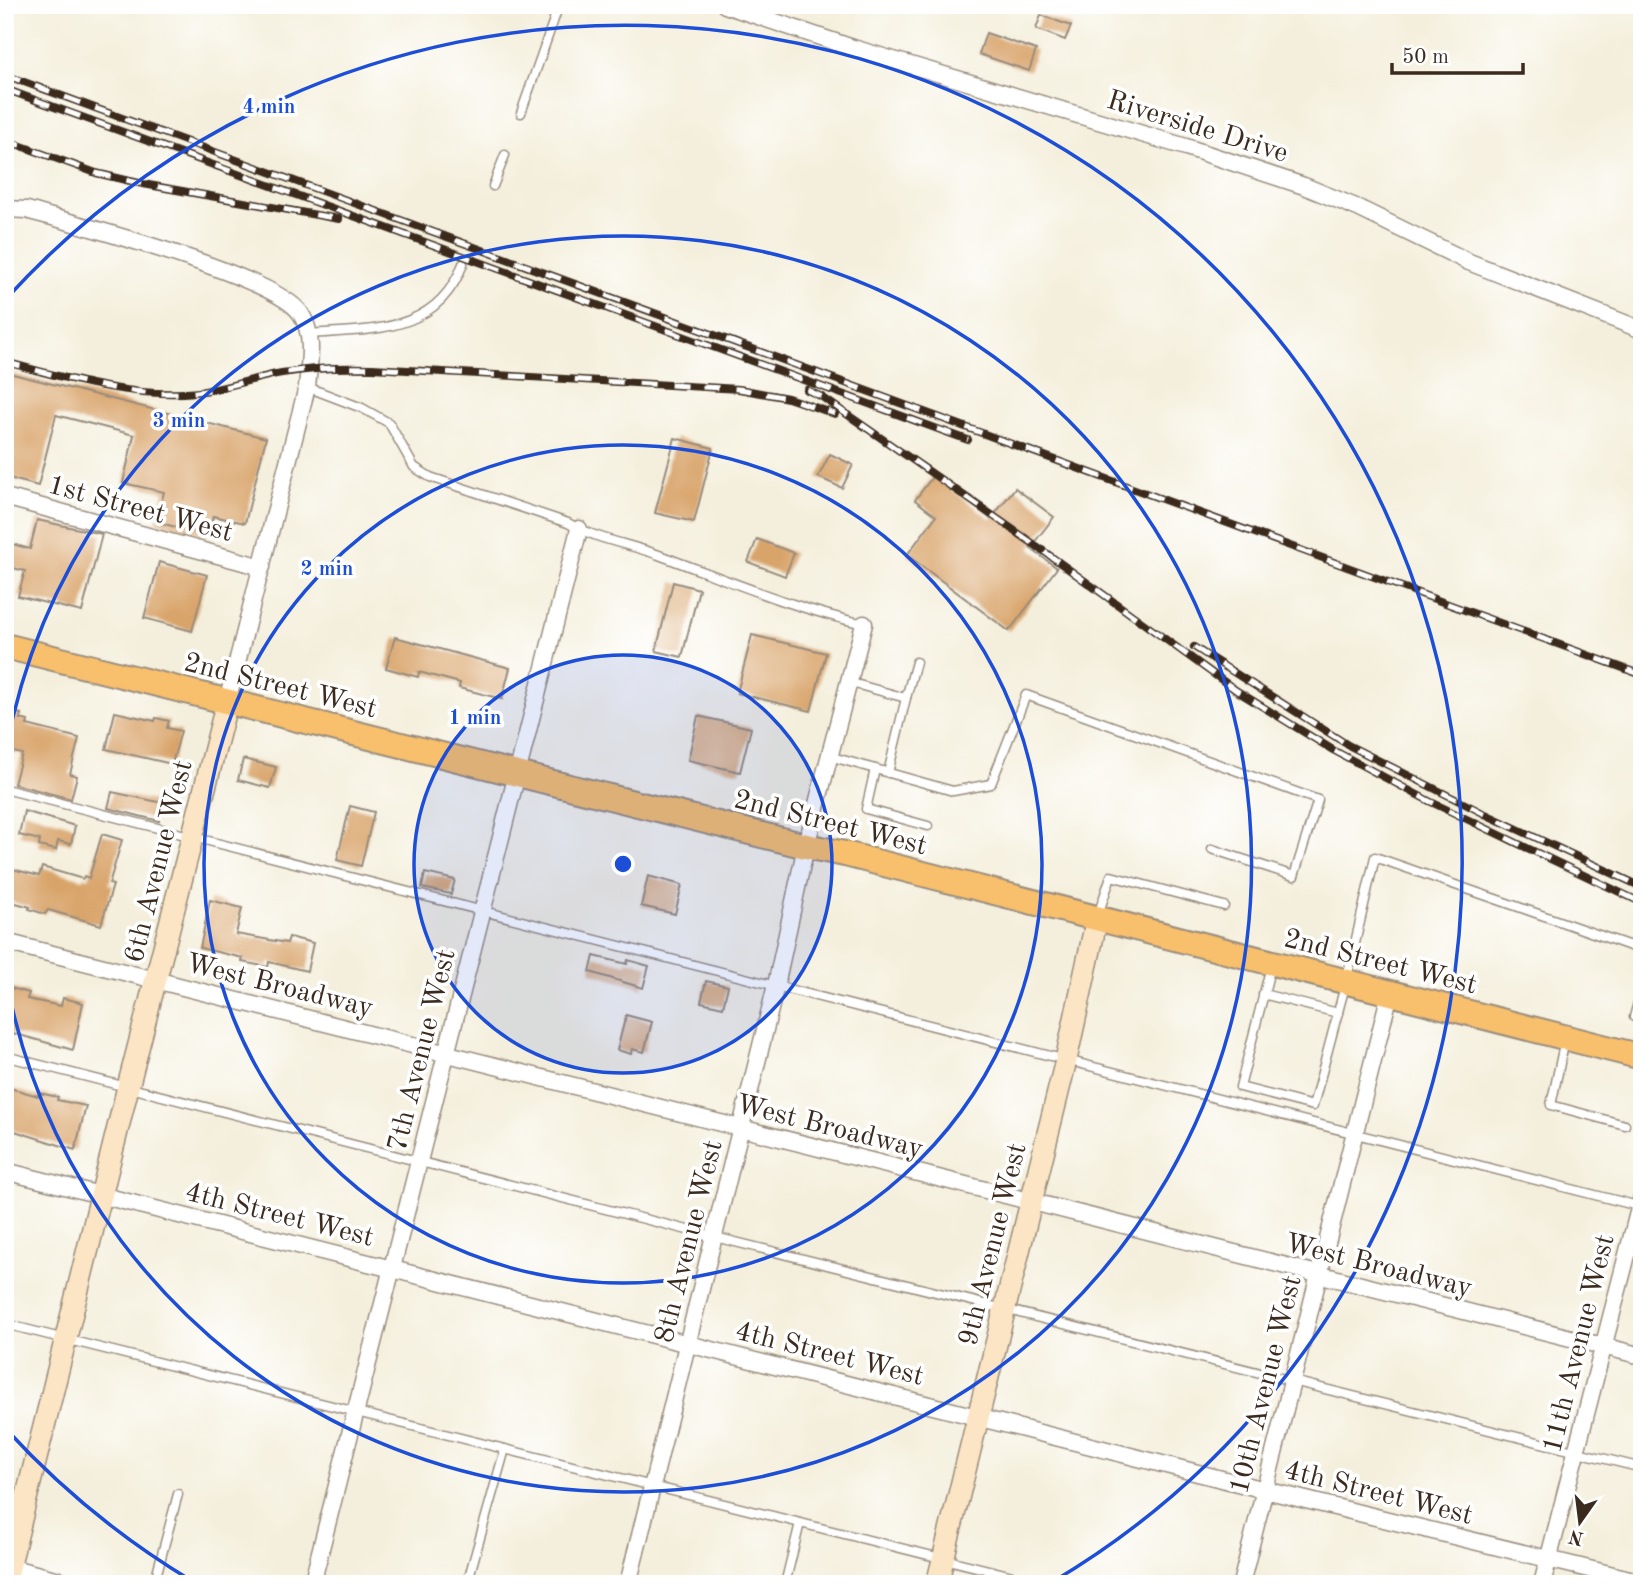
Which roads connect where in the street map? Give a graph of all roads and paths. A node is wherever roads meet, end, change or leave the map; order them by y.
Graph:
1 (559, 5) edge
2 (725, 5) edge
3 (521, 113) dead end
4 (505, 155) dead end
5 (493, 186) dead end
6 (5, 209) edge
7 (463, 264) dead end
8 (1642, 330) edge
9 (310, 334) junction
10 (307, 387) junction
11 (5, 498) edge
12 (579, 529) junction
13 (262, 567) junction
14 (864, 624) joint
15 (5, 646) edge
16 (916, 662) dead end
17 (848, 682) junction
18 (906, 698) junction
19 (227, 702) junction
20 (829, 756) junction
21 (875, 769) junction
22 (888, 773) junction
23 (517, 774) junction
24 (5, 789) edge
25 (928, 825) dead end
26 (192, 836) junction
27 (806, 846) junction
28 (1212, 849) dead end
29 (1224, 906) dead end
30 (483, 910) junction
31 (1097, 918) junction
32 (5, 942) edge
33 (1642, 950) edge
34 (1272, 963) junction
35 (156, 980) junction
36 (1346, 982) junction
37 (776, 985) junction
38 (1642, 988) edge
39 (1390, 993) junction
40 (1264, 994) junction
41 (1338, 1013) junction
42 (1634, 1017) dead end
43 (1566, 1038) junction
44 (446, 1053) junction
45 (5, 1056) edge
46 (1642, 1057) edge
47 (1066, 1060) junction
48 (128, 1087) junction
49 (1625, 1125) dead end
50 (741, 1129) junction
51 (1355, 1134) junction
52 (419, 1162) junction
53 (5, 1171) edge
54 (101, 1195) junction
55 (1031, 1203) junction
56 (1641, 1204) edge
57 (715, 1237) junction
58 (392, 1268) junction
59 (1319, 1276) junction
60 (1004, 1307) junction
61 (5, 1324) edge
62 (66, 1339) junction
63 (690, 1343) junction
64 (1603, 1347) junction
65 (1642, 1356) edge
66 (1293, 1380) junction
67 (356, 1411) junction
68 (978, 1417) junction
69 (505, 1449) junction
70 (1576, 1451) junction
71 (1642, 1468) edge
72 (653, 1486) junction
73 (1265, 1490) junction
74 (178, 1494) dead end
75 (800, 1523) junction
76 (943, 1558) junction
77 (1548, 1559) junction
78 (7, 1573) edge
79 (1642, 1582) edge
80 (74, 1584) edge
81 (154, 1584) edge
82 (312, 1584) edge
83 (467, 1584) edge
84 (628, 1584) edge
85 (785, 1584) edge
86 (937, 1584) edge
87 (1044, 1584) edge
88 (1241, 1584) edge
89 (1542, 1584) edge

1 - 3 lane
2 - 8 street, Riverside Drive
4 - 5 lane
6 - 9 street
7 - 9 lane
9 - 10 street, 6th Avenue West
10 - 12 lane
10 - 13 street, 6th Avenue West
11 - 13 street, 1st Street West
12 - 14 lane
12 - 23 street, 7th Avenue West
13 - 19 street, 6th Avenue West
14 - 17 street, 8th Avenue West
15 - 19 main road, 2nd Street West
16 - 18 lane
17 - 18 lane
17 - 20 street, 8th Avenue West
18 - 22 lane
19 - 23 main road, 2nd Street West
19 - 26 street, 6th Avenue West
20 - 21 lane
20 - 27 street, 8th Avenue West
21 - 22 lane
21 - 25 lane
22 - 28 lane
23 - 27 main road, 2nd Street West
23 - 30 street, 7th Avenue West
24 - 26 lane
26 - 30 lane
26 - 35 street, 6th Avenue West
27 - 31 main road, 2nd Street West
27 - 37 street, 8th Avenue West
29 - 31 lane
30 - 37 lane
30 - 44 street, 7th Avenue West
31 - 34 main road, 2nd Street West
31 - 47 street, 9th Avenue West
32 - 35 street, West Broadway
33 - 36 lane
34 - 36 main road, 2nd Street West
34 - 40 lane
35 - 44 street, West Broadway
35 - 48 street, 6th Avenue West
36 - 39 main road, 2nd Street West
36 - 41 lane
37 - 47 lane
37 - 50 street, 8th Avenue West
38 - 42 lane
39 - 43 main road, 2nd Street West
39 - 51 street, 10th Avenue West
40 - 41 lane
40 - 41 lane
43 - 46 main road, 2nd Street West
43 - 49 lane
44 - 50 street, West Broadway
44 - 52 street, 7th Avenue West
45 - 48 lane
47 - 51 lane
47 - 55 street, 9th Avenue West
48 - 52 lane
48 - 54 street, 6th Avenue West
50 - 55 street, West Broadway
50 - 57 street, 8th Avenue West
51 - 56 lane
51 - 59 street, 10th Avenue West
52 - 57 lane
52 - 58 street, 7th Avenue West
53 - 54 street, 4th Street West
54 - 58 street, 4th Street West
54 - 62 street, 6th Avenue West
55 - 59 street, West Broadway
55 - 60 street, 9th Avenue West
56 - 64 street, 11th Avenue West
57 - 60 lane
57 - 63 street, 8th Avenue West
58 - 63 street, 4th Street West
58 - 67 street, 7th Avenue West
59 - 64 street, West Broadway
59 - 66 street, 10th Avenue West
60 - 66 lane
60 - 68 street, 9th Avenue West
61 - 62 lane
62 - 67 lane
62 - 78 street, 6th Avenue West
63 - 68 street, 4th Street West
63 - 72 street, 8th Avenue West
64 - 65 street, West Broadway
64 - 70 street, 11th Avenue West
66 - 70 lane
66 - 73 street, 10th Avenue West
67 - 69 lane
67 - 82 street, 7th Avenue West
68 - 73 street, 4th Street West
68 - 76 street, 9th Avenue West
69 - 72 lane
69 - 83 lane
70 - 71 lane
70 - 77 street, 11th Avenue West
72 - 75 lane
72 - 84 street, 8th Avenue West
73 - 77 street, 4th Street West
73 - 88 street, 10th Avenue West
74 - 81 lane
75 - 76 lane
75 - 85 lane
76 - 86 street, 9th Avenue West
76 - 87 lane
77 - 79 street, 4th Street West
77 - 89 street, 11th Avenue West
78 - 80 street

